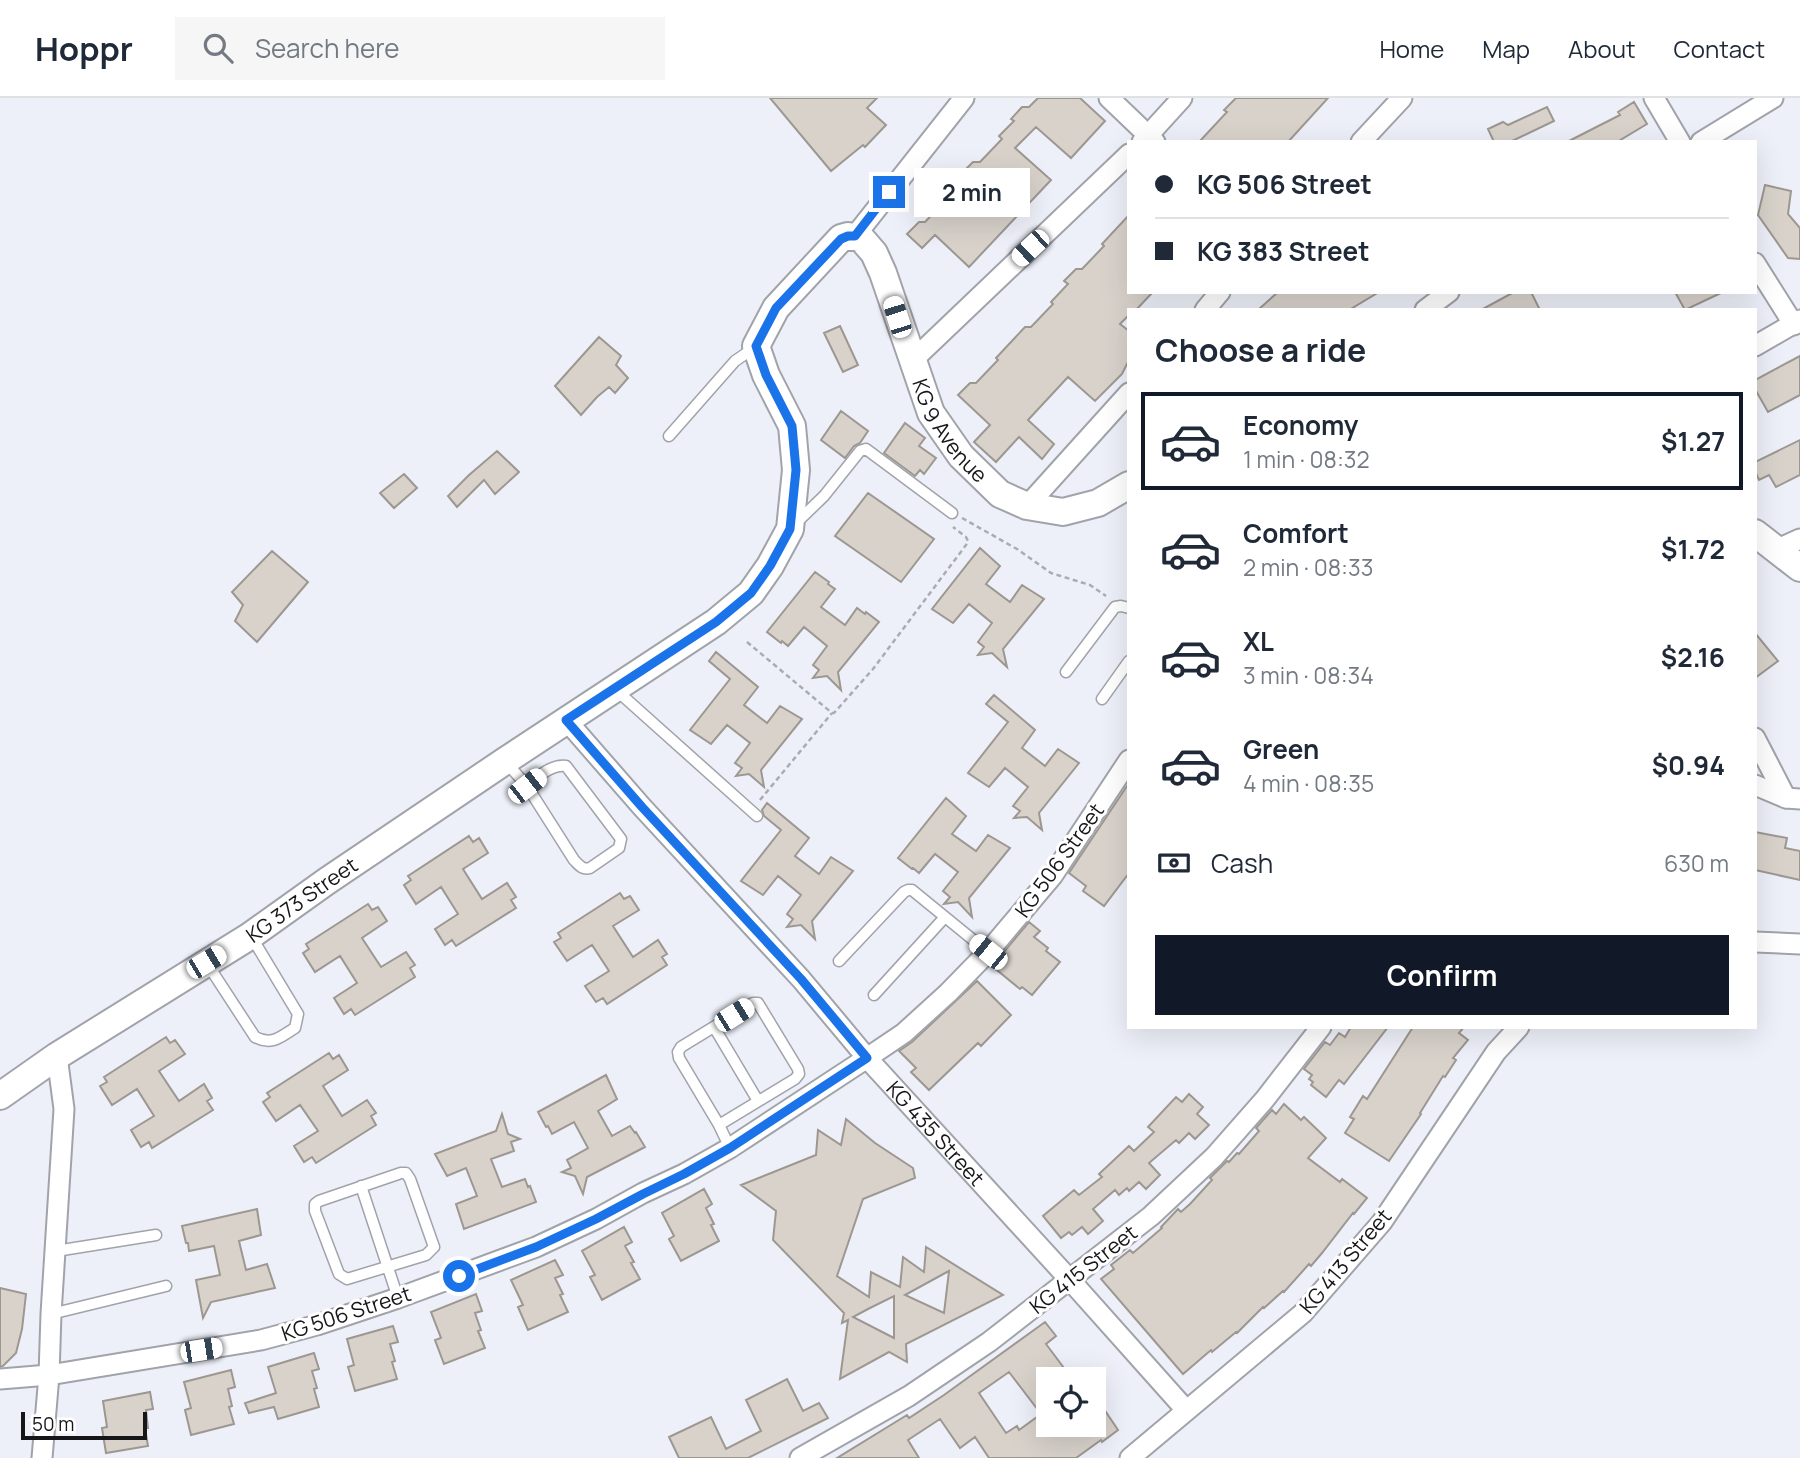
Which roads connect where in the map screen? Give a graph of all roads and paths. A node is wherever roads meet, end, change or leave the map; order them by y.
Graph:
1 (964, 98) edge
2 (1109, 98) edge
3 (1182, 98) edge
4 (1415, 98) edge
5 (1654, 98) edge
6 (1773, 98) edge
7 (1399, 101) edge
8 (1149, 140) edge
9 (1364, 140) edge
10 (1680, 140) edge
11 (1704, 140) edge
12 (1127, 156) edge
13 (855, 236) junction
14 (1757, 266) edge
15 (1218, 294) edge
16 (1446, 294) edge
17 (1207, 308) edge
18 (1428, 308) edge
19 (1797, 323) edge
20 (1757, 345) edge
21 (756, 346) junction
22 (912, 361) junction
23 (1127, 395) edge
24 (669, 436) dead end
25 (1127, 486) edge
26 (1027, 506) junction
27 (955, 515) junction
28 (790, 529) junction
29 (1757, 534) edge
30 (1789, 544) edge
31 (1800, 568) edge
32 (1125, 607) edge
33 (747, 642) dead end
34 (1127, 664) edge
35 (1066, 672) dead end
36 (615, 689) junction
37 (1102, 699) dead end
38 (832, 713) junction
39 (566, 720) junction
40 (1757, 741) edge
41 (505, 761) junction
42 (1127, 763) edge
43 (527, 786) junction
44 (1757, 786) edge
45 (1793, 798) edge
46 (754, 814) joint
47 (945, 917) junction
48 (250, 936) junction
49 (1757, 942) edge
50 (1800, 944) edge
51 (988, 952) junction
52 (839, 961) dead end
53 (206, 962) junction
54 (874, 995) dead end
55 (714, 1027) junction
56 (1319, 1029) edge
57 (1517, 1029) edge
58 (57, 1056) junction
59 (867, 1058) junction
60 (0, 1096) edge
61 (758, 1101) junction
62 (719, 1125) junction
63 (730, 1148) junction
64 (360, 1186) junction
65 (156, 1235) dead end
66 (56, 1251) junction
67 (387, 1268) junction
68 (1070, 1280) junction
69 (166, 1286) dead end
70 (398, 1298) junction
71 (51, 1314) junction
72 (49, 1375) junction
73 (0, 1379) edge
74 (1186, 1410) junction
75 (42, 1458) edge
76 (800, 1458) edge
77 (1130, 1458) edge

1 - 13 street
2 - 8 street
3 - 8 street
4 - 7 street
5 - 10 street
6 - 11 street
7 - 9 street
12 - 22 street
13 - 21 main road
13 - 22 main road, KG 9 Avenue
14 - 19 street
15 - 17 street
16 - 18 street
19 - 20 street
21 - 24 lane
21 - 28 main road
22 - 26 main road, KG 9 Avenue
23 - 26 street
25 - 26 main road, KG 9 Avenue
27 - 28 lane
27 - 32 path
27 - 38 path
28 - 36 main road
29 - 30 main road
30 - 31 main road
32 - 35 lane
33 - 38 path
34 - 37 lane
36 - 39 main road
36 - 46 lane
38 - 46 path
39 - 41 main road, KG 373 Street
39 - 59 street, KG 435 Street
40 - 45 street
41 - 43 lane
41 - 48 main road, KG 373 Street
42 - 51 street, KG 506 Street
43 - 43 lane
44 - 45 street
47 - 51 lane
47 - 52 lane
47 - 54 lane
48 - 53 main road, KG 373 Street
48 - 53 lane
49 - 50 street
51 - 59 street, KG 506 Street
53 - 58 main road, KG 373 Street
55 - 61 lane
55 - 61 lane
55 - 62 lane
56 - 68 street, KG 415 Street
57 - 74 street, KG 413 Street
58 - 60 main road, KG 373 Street
58 - 66 street
59 - 63 street, KG 506 Street
59 - 68 street, KG 435 Street
61 - 62 lane
62 - 63 lane
63 - 70 street, KG 506 Street
64 - 67 lane
64 - 67 lane
64 - 67 lane
65 - 66 lane
66 - 71 street
67 - 70 lane
68 - 74 street, KG 435 Street
68 - 76 street, KG 415 Street
69 - 71 lane
70 - 72 street, KG 506 Street
71 - 72 street
72 - 73 street, KG 506 Street
72 - 75 street
74 - 77 street, KG 413 Street

